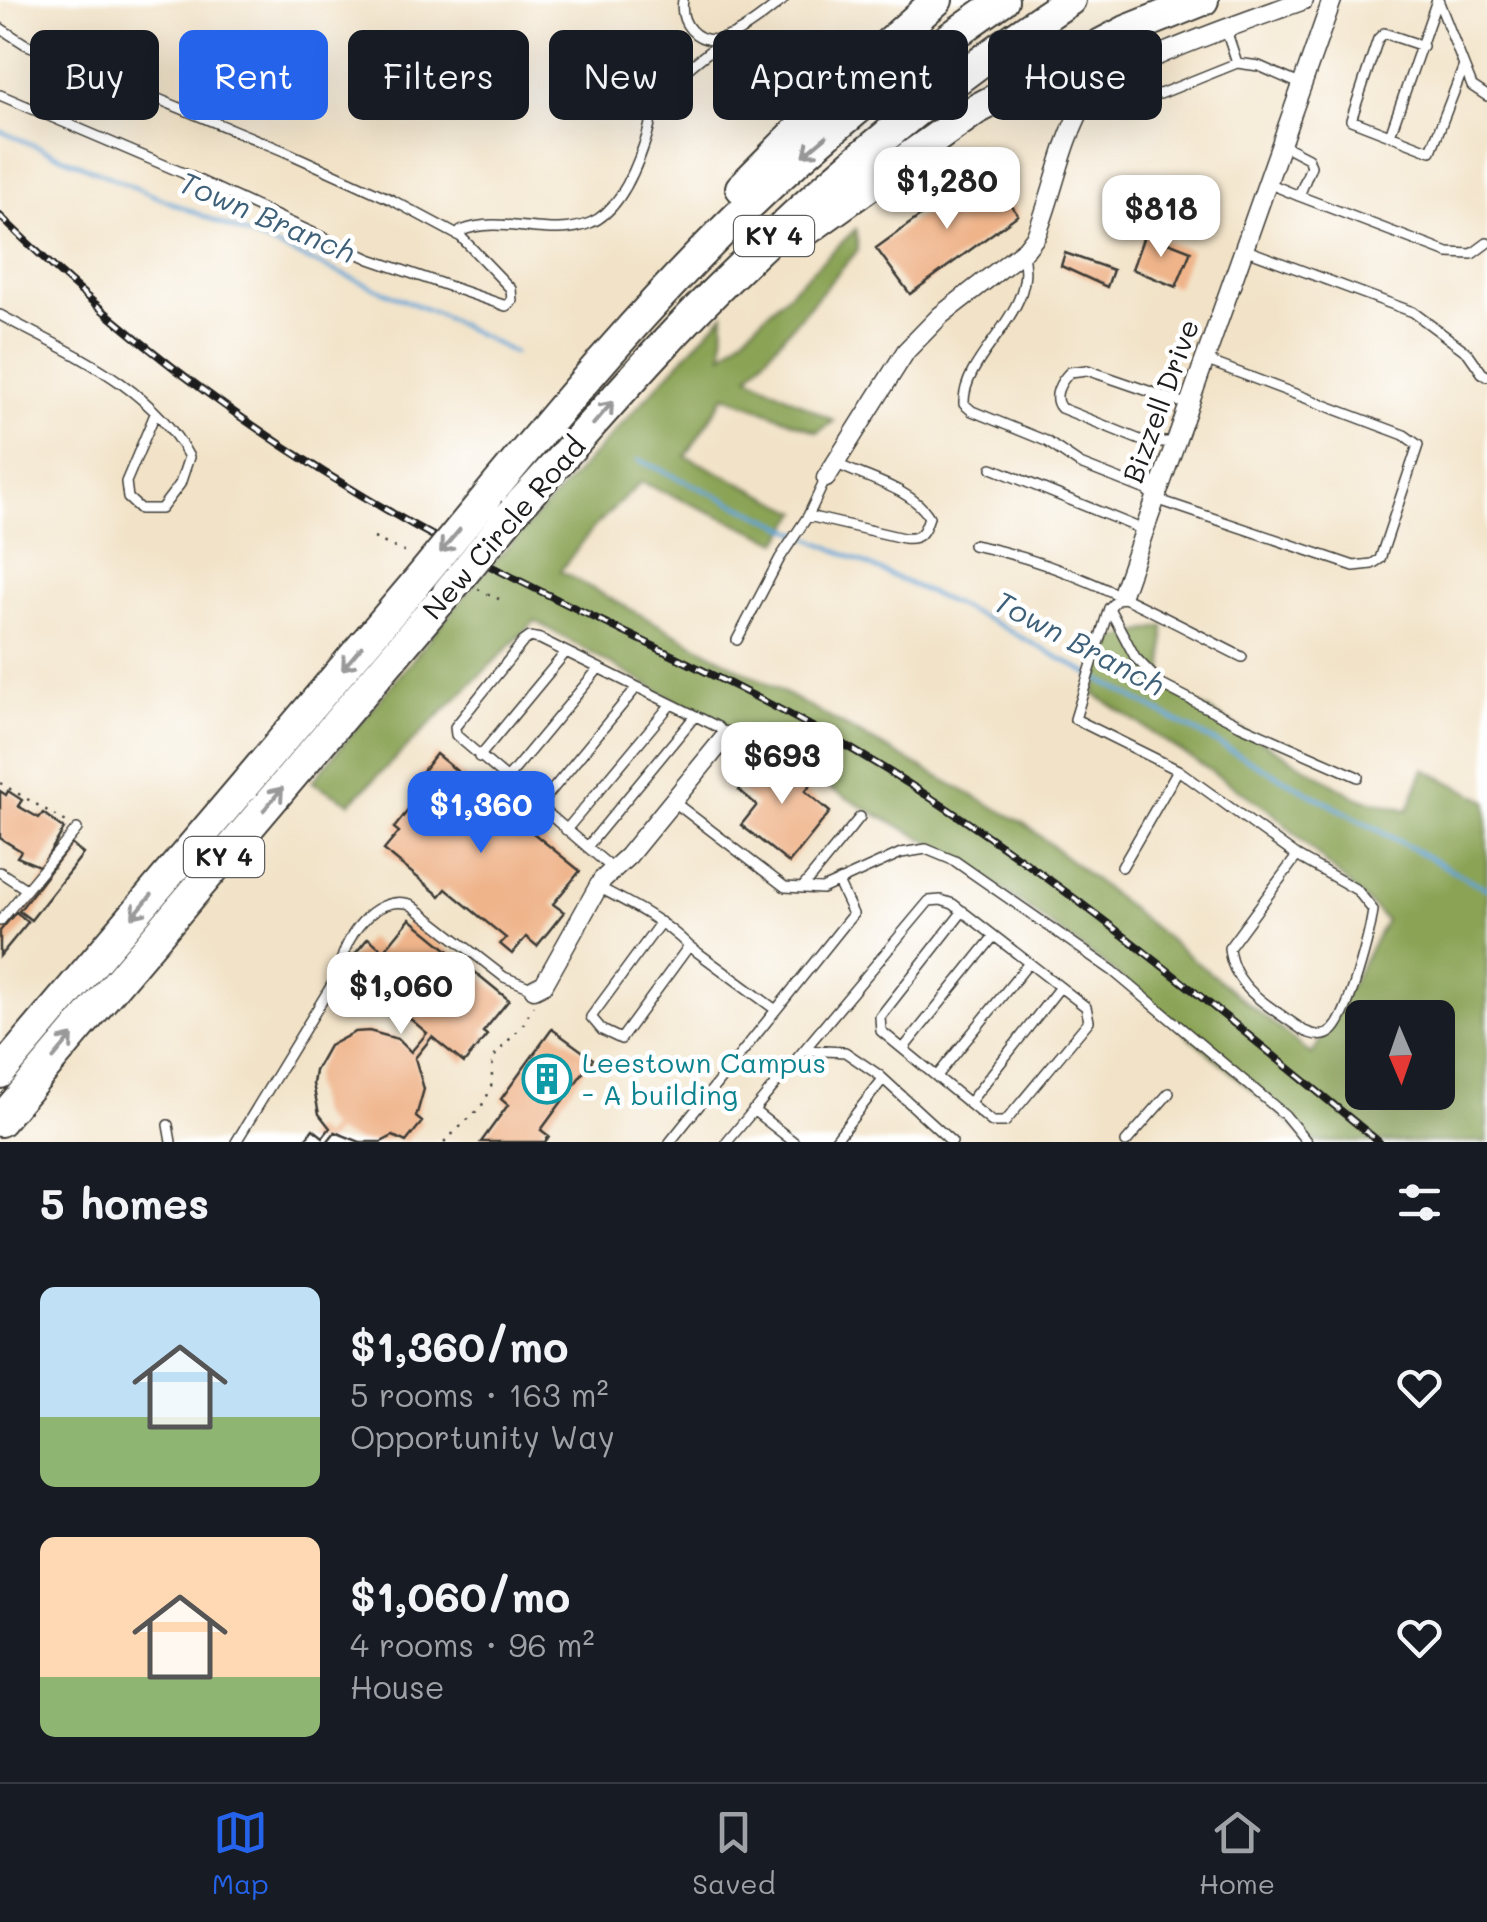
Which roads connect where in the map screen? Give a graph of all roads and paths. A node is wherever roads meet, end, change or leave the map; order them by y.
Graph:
1 (682, 0) edge
2 (782, 0) edge
3 (937, 0) edge
4 (1003, 0) edge
5 (1070, 0) edge
6 (1203, 0) edge
7 (1304, 0) edge
8 (1332, 0) edge
9 (1437, 0) edge
10 (0, 28) edge
11 (737, 30) edge
12 (1226, 30) junction
13 (713, 40) edge
14 (1423, 46) junction
15 (713, 48) edge
16 (1162, 55) edge
17 (1237, 63) junction
18 (1464, 66) junction
19 (1302, 86) junction
20 (1162, 93) edge
21 (0, 95) edge
22 (1487, 96) edge
23 (1079, 120) edge
24 (1390, 135) junction
25 (1281, 144) junction
26 (1268, 183) junction
27 (1299, 196) junction
28 (461, 237) junction
29 (1487, 243) edge
30 (1244, 249) junction
31 (1021, 252) junction
32 (733, 273) junction
33 (673, 282) junction
34 (0, 316) edge
35 (1205, 360) junction
36 (1487, 376) edge
37 (1189, 405) junction
38 (155, 414) junction
39 (1176, 442) junction
40 (992, 468) dead end
41 (830, 470) junction
42 (1156, 499) junction
43 (808, 516) junction
44 (1144, 530) junction
45 (973, 546) dead end
46 (1116, 601) junction
47 (737, 640) dead end
48 (566, 652) junction
49 (1242, 658) dead end
50 (599, 668) junction
51 (637, 687) junction
52 (671, 704) junction
53 (695, 716) junction
54 (726, 736) joint
55 (478, 757) junction
56 (1178, 770) junction
57 (1358, 777) dead end
58 (506, 780) junction
59 (0, 783) edge
60 (673, 801) junction
61 (538, 806) junction
62 (860, 817) dead end
63 (76, 829) joint
64 (566, 830) junction
65 (587, 847) junction
66 (1297, 856) junction
67 (1122, 867) dead end
68 (614, 870) junction
69 (0, 872) edge
70 (838, 882) junction
71 (598, 887) junction
72 (802, 888) junction
73 (26, 889) junction
74 (962, 911) junction
75 (0, 920) edge
76 (661, 922) junction
77 (994, 936) junction
78 (689, 946) junction
79 (1029, 963) junction
80 (1060, 987) junction
81 (534, 989) junction
82 (776, 1010) junction
83 (903, 1049) junction
84 (804, 1050) junction
85 (0, 1073) edge
86 (936, 1076) junction
87 (883, 1079) junction
88 (1169, 1093) dead end
89 (969, 1103) junction
90 (754, 1110) junction
91 (0, 1121) edge
92 (168, 1125) dead end
93 (171, 1142) edge
94 (236, 1142) edge
95 (444, 1142) edge
96 (670, 1142) edge
97 (727, 1142) edge
98 (794, 1142) edge
99 (834, 1142) edge
100 (952, 1142) edge
101 (1126, 1142) edge
102 (1306, 1142) edge

1 - 13 lane
2 - 11 lane
3 - 33 highway
4 -> 33 highway, New Circle Road / KY 4
5 - 32 highway, New Circle Road / KY 4
6 - 32 highway
7 - 12 street
8 - 19 street, Bizzell Drive
9 - 14 lane
9 - 18 lane
10 - 28 lane
12 - 16 street
12 - 17 lane
14 - 24 lane
14 - 24 lane
15 - 28 lane
17 - 19 lane
17 - 20 lane
18 - 22 lane
18 - 24 lane
19 - 25 street, Bizzell Drive
21 - 28 lane
23 - 31 street
25 - 26 street, Bizzell Drive
25 - 27 lane
26 - 27 lane
26 - 30 street, Bizzell Drive
27 - 29 lane
30 - 35 street, Bizzell Drive
30 - 36 lane
31 - 41 street
31 - 42 lane
91 -> 32 highway, New Circle Road / KY 4, bridge
33 -> 85 highway, New Circle Road / KY 4, bridge
34 - 38 lane
35 - 37 street, Bizzell Drive
35 - 42 lane
37 - 39 street, Bizzell Drive
37 - 39 lane
38 - 38 lane
39 - 42 street, Bizzell Drive
40 - 44 lane
41 - 43 lane
41 - 43 lane
42 - 44 street, Bizzell Drive
43 - 47 lane
44 - 46 street, Bizzell Drive
45 - 46 lane
46 - 49 lane
46 - 56 lane
46 - 57 lane
48 - 50 lane
48 - 55 lane
48 - 55 lane
50 - 51 lane
50 - 58 lane
51 - 52 lane
51 - 61 lane
52 - 53 lane
52 - 64 lane
53 - 54 lane
53 - 65 lane
54 - 60 street
55 - 58 lane
56 - 66 lane
56 - 67 lane
58 - 61 lane
59 - 63 path
60 - 68 street
60 - 72 lane
61 - 64 lane
62 - 72 lane
63 - 73 lane
64 - 65 lane
65 - 68 lane
66 - 66 lane
68 - 71 street
69 - 73 lane
70 - 72 lane
70 - 82 lane
70 - 102 lane
71 - 76 lane
71 - 81 street
73 - 75 lane
74 - 77 lane
74 - 83 lane
74 - 84 lane
76 - 78 lane
76 - 78 lane
77 - 79 lane
77 - 83 lane
78 - 82 lane
79 - 80 lane
79 - 86 lane
80 - 89 lane
80 - 89 lane
81 - 94 lane
81 - 95 path
82 - 96 lane
83 - 86 lane
84 - 87 lane
84 - 90 lane
86 - 89 lane
87 - 99 lane
87 - 100 lane
88 - 101 lane
90 - 97 lane
90 - 98 lane
92 - 93 lane

